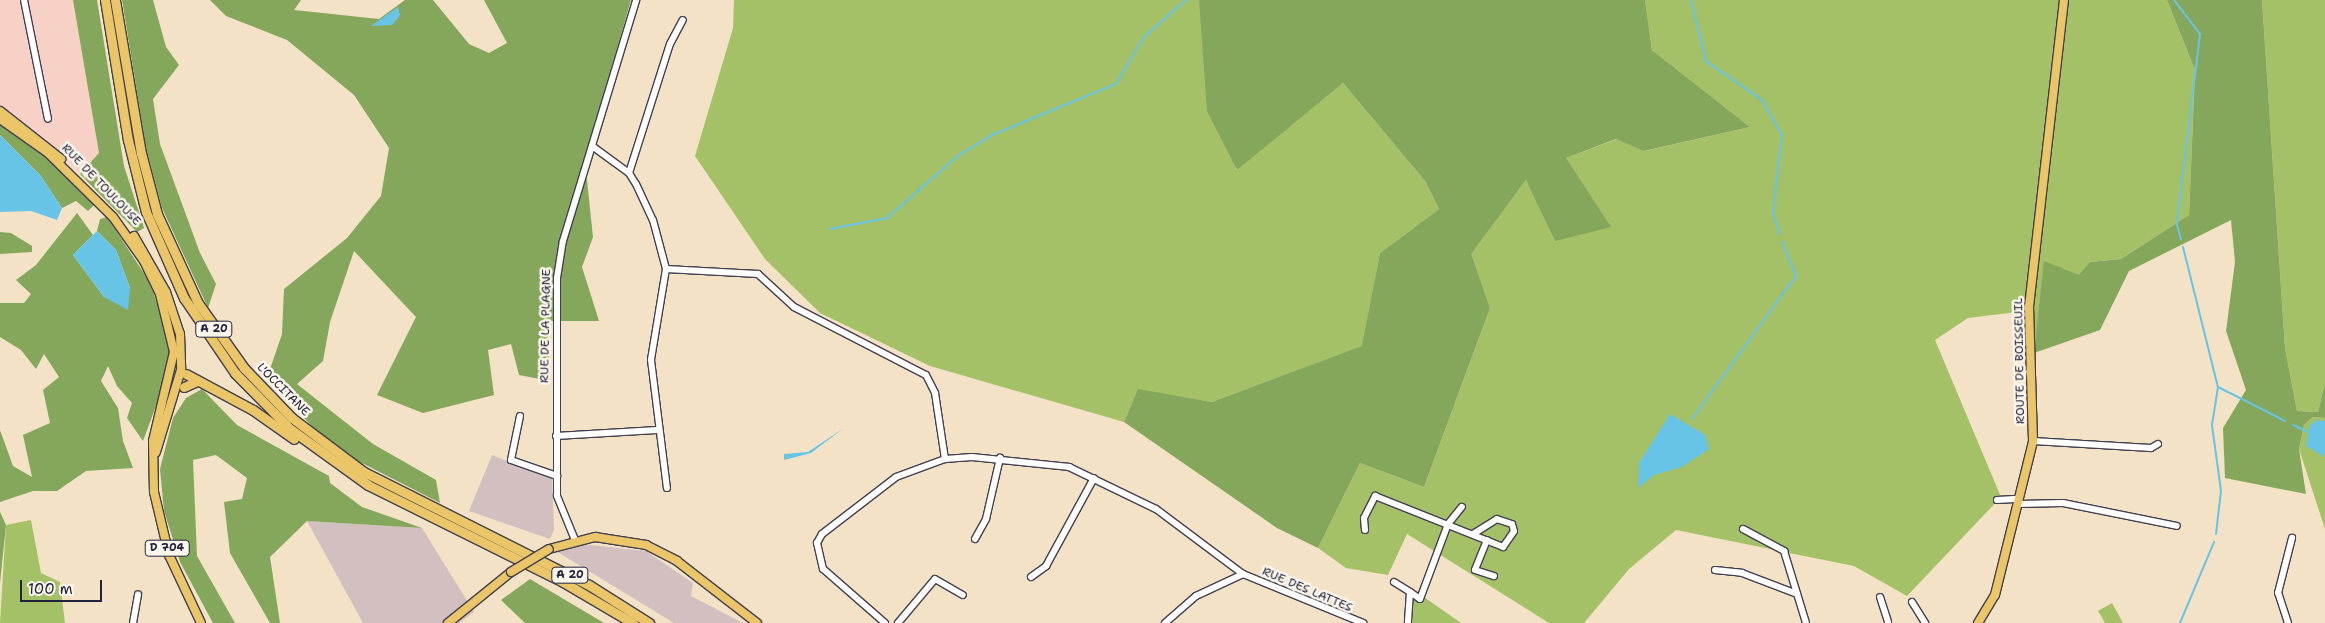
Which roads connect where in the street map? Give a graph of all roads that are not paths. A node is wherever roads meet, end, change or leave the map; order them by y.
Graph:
1 (24, 0) edge
2 (105, 0) edge
3 (115, 0) edge
4 (636, 0) edge
5 (2064, 0) edge
6 (683, 20) dead end
7 (0, 111) edge
8 (0, 119) edge
9 (48, 119) dead end
10 (592, 146) junction
11 (629, 173) junction
12 (666, 269) junction
13 (163, 293) junction
14 (174, 364) junction
15 (183, 372) junction
16 (196, 381) junction
17 (184, 386) joint
18 (173, 401) junction
19 (520, 416) dead end
20 (657, 430) junction
21 (556, 436) junction
22 (2034, 441) junction
23 (2158, 444) dead end
24 (322, 455) junction
25 (1000, 458) junction
26 (945, 459) junction
27 (153, 466) junction
28 (556, 476) junction
29 (1094, 478) junction
30 (667, 488) dead end
31 (1997, 500) dead end
32 (2018, 502) junction
33 (1462, 507) dead end
34 (1448, 524) junction
35 (2177, 526) dead end
36 (1743, 529) dead end
37 (1365, 530) dead end
38 (1473, 534) junction
39 (2292, 538) dead end
40 (575, 540) junction
41 (975, 540) dead end
42 (1486, 540) junction
43 (1715, 570) dead end
44 (1243, 574) junction
45 (1031, 576) dead end
46 (1494, 576) dead end
47 (1394, 582) dead end
48 (1410, 592) junction
49 (138, 594) dead end
50 (1797, 594) junction
51 (963, 595) dead end
52 (1880, 597) dead end
53 (1912, 602) dead end
54 (133, 623) edge
55 (201, 623) edge
56 (448, 623) edge
57 (633, 623) edge
58 (649, 623) edge
59 (757, 623) edge
60 (885, 623) edge
61 (898, 623) edge
62 (1165, 623) edge
63 (1363, 623) edge
64 (1408, 623) edge
65 (1806, 623) edge
66 (1887, 623) edge
67 (1925, 623) edge
68 (1978, 623) edge
69 (2288, 623) edge

1 - 9 street
2 - 24 highway, L'OCCITANE / A 20
3 - 58 highway, L'OCCITANE / A 20
4 - 10 street, RUE DE LA PLAGNE
5 - 22 main road, ROUTE DE BOISSEUIL
6 - 11 street
7 - 13 main road, RUE DE TOULOUSE
8 - 13 main road, RUE DE TOULOUSE
10 - 11 street
10 - 21 street, RUE DE LA PLAGNE
11 - 12 street
12 - 20 street
12 - 26 street
13 - 14 main road, RUE DE TOULOUSE
13 - 15 main road, RUE DE TOULOUSE
14 - 15 main road
14 - 27 main road, RUE DE TOULOUSE
15 - 16 highway
15 - 18 main road, RUE DE TOULOUSE
16 - 17 highway
16 - 24 highway
17 - 18 main road
18 - 27 main road, RUE DE TOULOUSE
19 - 28 street
20 - 21 street
20 - 30 street
21 - 28 street, RUE DE LA PLAGNE
22 - 23 street
22 - 32 main road, ROUTE DE BOISSEUIL
24 - 57 highway, L'OCCITANE / A 20
25 - 26 street, RUE DES LATTES
25 - 29 street, RUE DES LATTES
25 - 41 street
26 - 60 street, RUE DES LATTES
27 - 55 main road, D 704
28 - 40 street, RUE DE LA PLAGNE
29 - 44 street, RUE DES LATTES
29 - 45 street
31 - 32 street
32 - 35 street
32 - 68 main road, ROUTE DE BOISSEUIL
33 - 34 street
34 - 37 street
34 - 38 street
34 - 48 street
36 - 50 street
38 - 42 street
38 - 42 street
39 - 69 street
40 - 56 main road, bridge
40 - 59 main road
42 - 46 street
43 - 50 street
44 - 62 street
44 - 63 street, RUE DES LATTES
47 - 48 street
48 - 64 street
49 - 54 street
50 - 65 street
51 - 61 street
52 - 66 street
53 - 67 street

